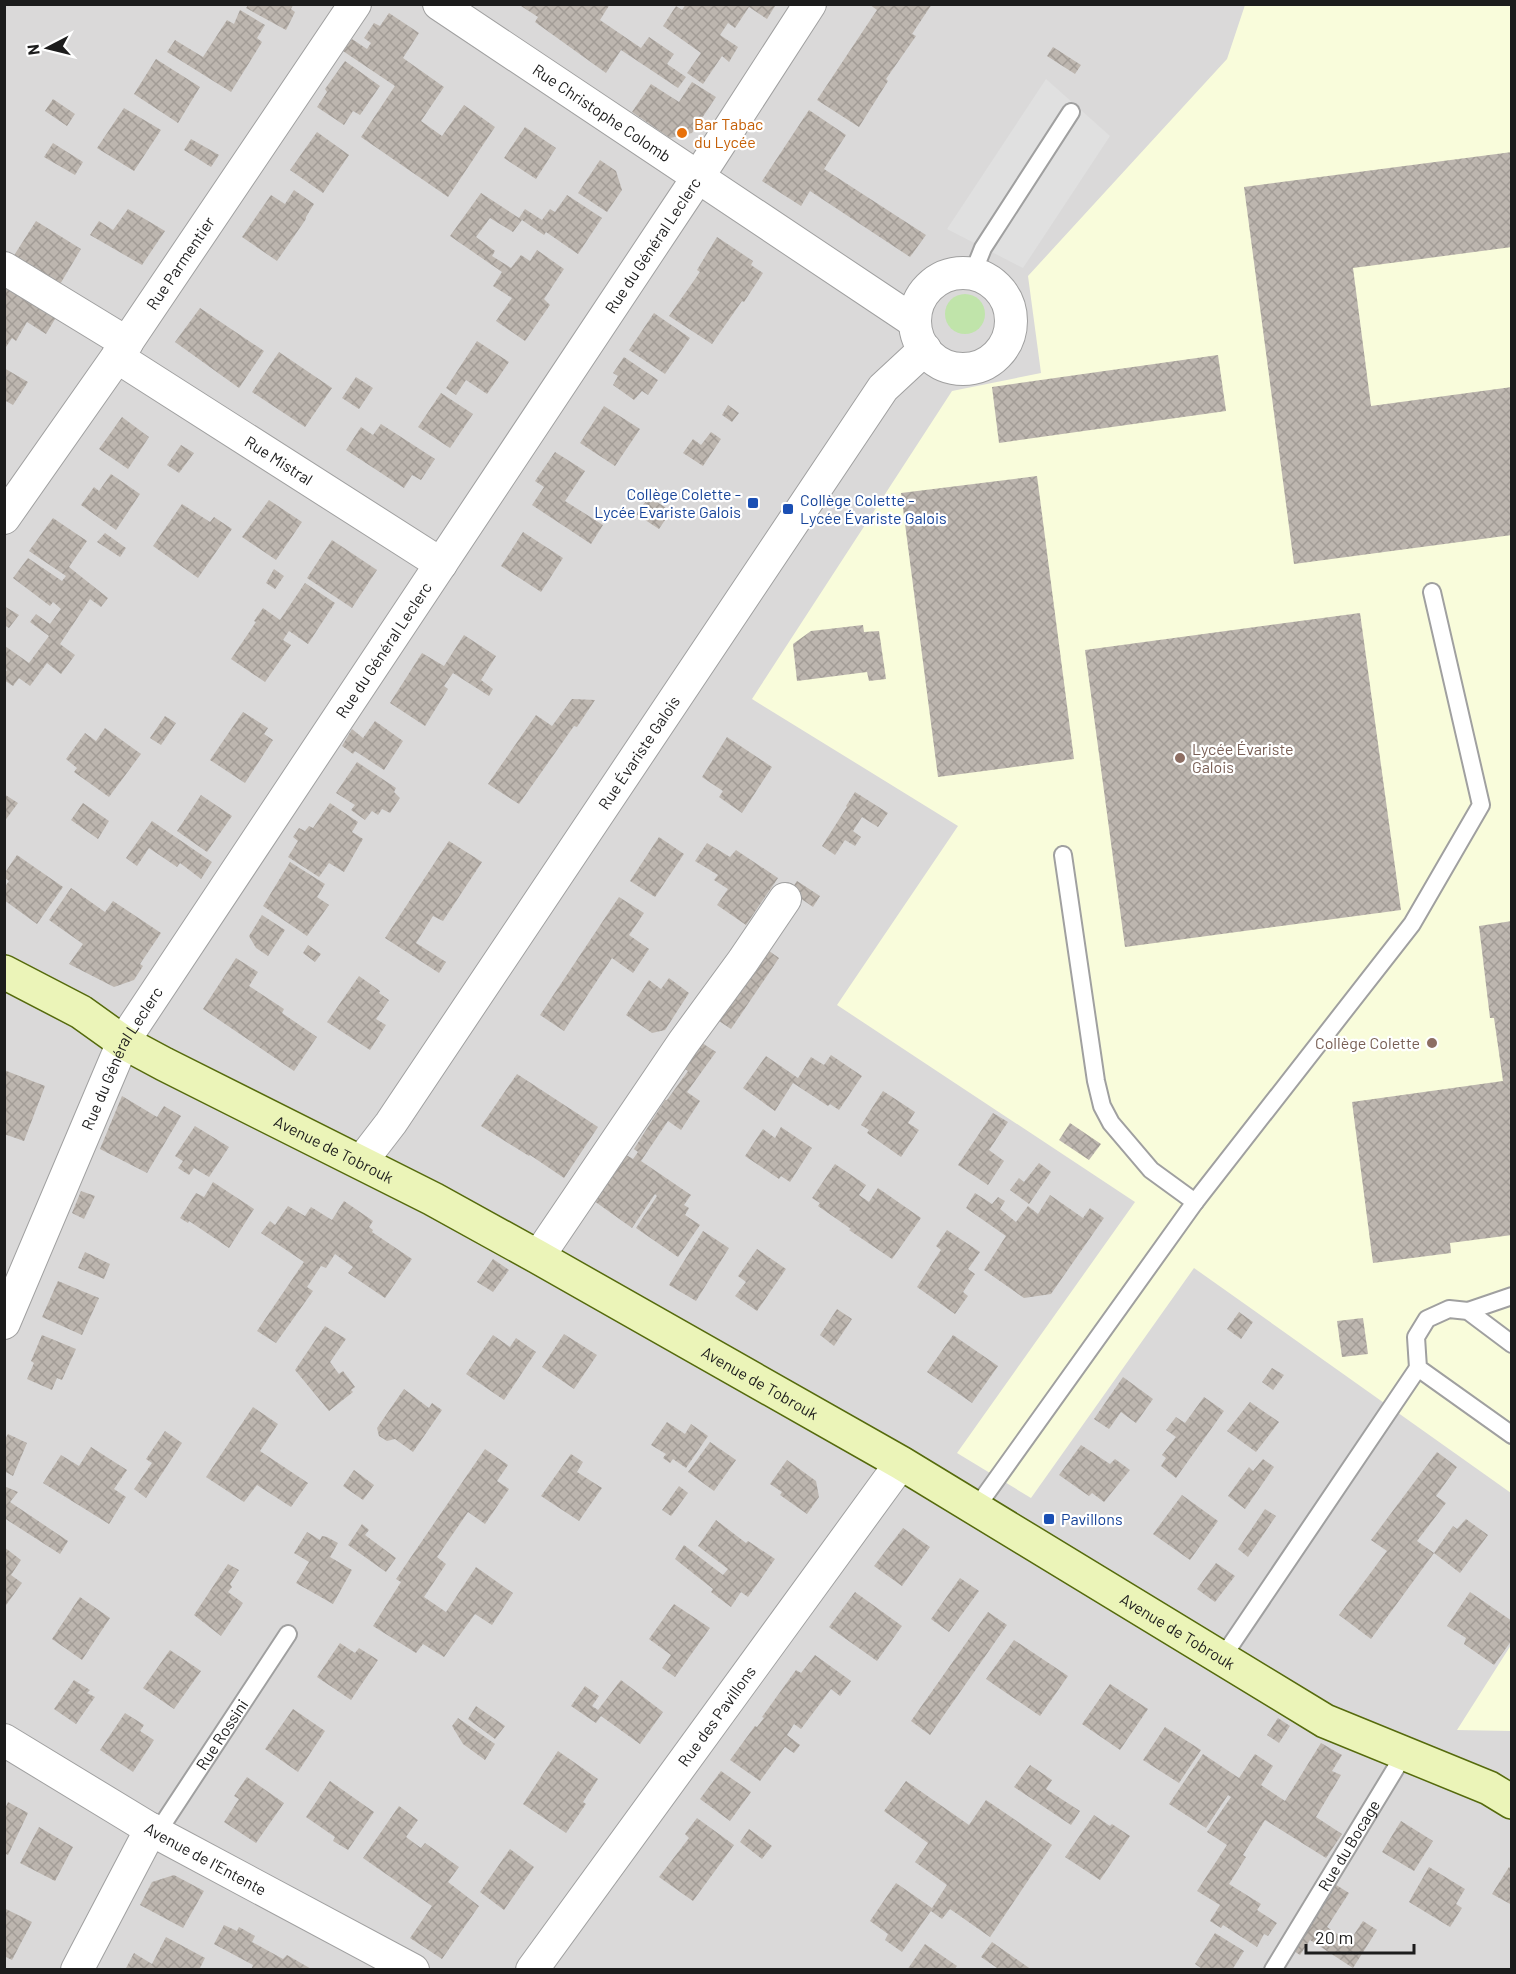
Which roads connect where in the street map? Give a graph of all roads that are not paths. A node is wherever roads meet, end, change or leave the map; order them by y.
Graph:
1 (355, 4) edge
2 (439, 4) edge
3 (810, 4) edge
4 (1071, 112) dead end
5 (698, 177) junction
6 (4, 268) edge
7 (973, 273) junction
8 (920, 335) junction
9 (122, 350) junction
10 (4, 518) edge
11 (441, 564) junction
12 (1432, 592) dead end
13 (1063, 855) dead end
14 (785, 899) dead end
15 (4, 972) edge
16 (123, 1042) junction
17 (361, 1162) junction
18 (1195, 1202) junction
19 (538, 1257) junction
20 (1512, 1296) edge
21 (1468, 1311) junction
22 (4, 1323) edge
23 (1512, 1344) edge
24 (1418, 1368) junction
25 (1512, 1435) edge
26 (901, 1463) junction
27 (976, 1508) junction
28 (288, 1634) dead end
29 (1222, 1658) junction
30 (4, 1740) edge
31 (1405, 1753) junction
32 (1510, 1797) edge
33 (154, 1831) junction
34 (77, 1970) edge
35 (413, 1970) edge
36 (532, 1970) edge
37 (1273, 1970) edge

1 - 9 street, Rue Parmentier
2 - 5 street, Rue Christophe Colomb
3 - 5 street, Rue du Général Leclerc
4 - 7 lane
5 - 8 street, Rue Christophe Colomb
5 - 11 street, Rue du Général Leclerc
6 - 9 street, Rue Mistral
7 - 8 street
7 - 8 street
8 - 17 street, Rue Évariste Galois
9 - 10 street, Rue Parmentier
9 - 11 street, Rue Mistral
11 - 16 street, Rue du Général Leclerc
12 - 18 lane
13 - 18 lane
14 - 19 street
15 - 16 street, Avenue de Tobrouk
16 - 17 street, Avenue de Tobrouk
16 - 22 street, Rue du Général Leclerc
17 - 19 street, Avenue de Tobrouk
18 - 27 lane
19 - 26 street, Avenue de Tobrouk
20 - 21 lane
21 - 23 lane
21 - 24 lane
24 - 25 lane
24 - 29 lane
26 - 27 street, Avenue de Tobrouk
26 - 36 street, Rue des Pavillons
27 - 29 street, Avenue de Tobrouk
28 - 33 lane, Rue Rossini
29 - 31 street, Avenue de Tobrouk
30 - 33 street, Avenue de l'Entente
31 - 32 street, Avenue de Tobrouk
31 - 37 lane, Rue du Bocage
33 - 34 street
33 - 35 street, Avenue de l'Entente

